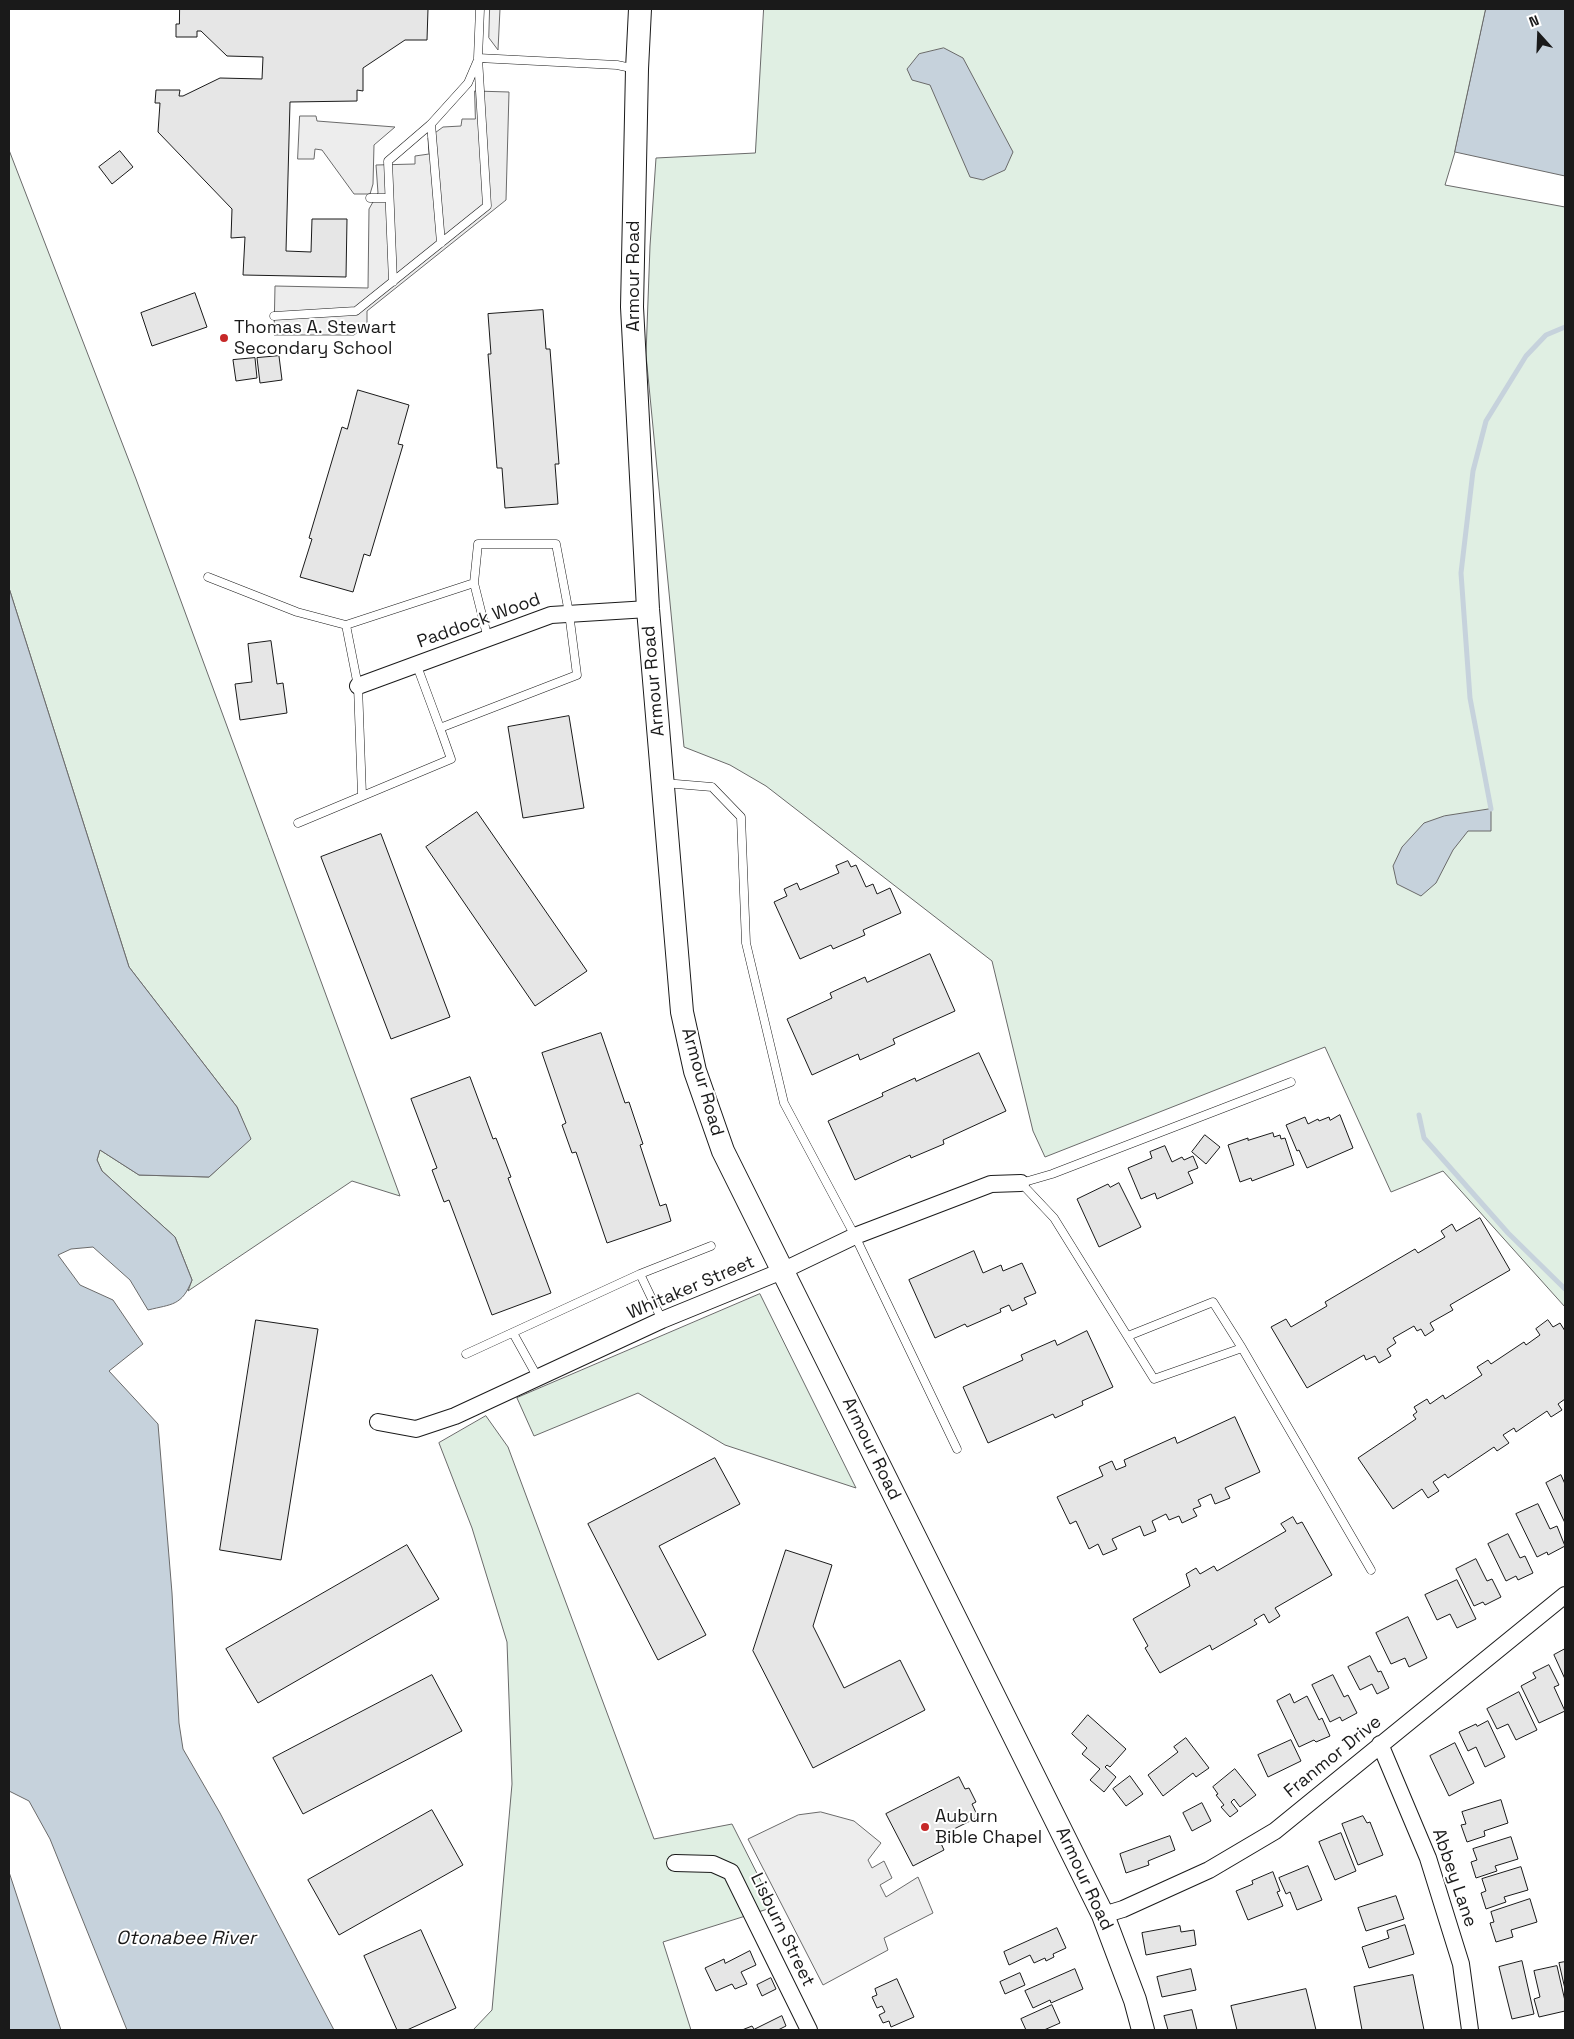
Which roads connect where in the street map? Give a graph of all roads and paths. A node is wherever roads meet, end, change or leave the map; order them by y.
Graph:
1 (480, 9) edge
2 (640, 9) edge
3 (478, 58) junction
4 (637, 69) junction
5 (431, 124) junction
6 (370, 198) dead end
7 (390, 198) junction
8 (441, 243) junction
9 (393, 282) junction
10 (274, 316) dead end
11 (208, 577) dead end
12 (474, 583) junction
13 (648, 609) junction
14 (569, 613) junction
15 (346, 625) junction
16 (488, 639) junction
17 (417, 666) junction
18 (358, 686) junction
19 (440, 728) junction
20 (663, 783) junction
21 (362, 796) junction
22 (298, 823) dead end
23 (1291, 1082) dead end
24 (1021, 1183) junction
25 (855, 1236) junction
26 (711, 1246) dead end
27 (782, 1271) junction
28 (640, 1274) junction
29 (662, 1320) junction
30 (513, 1333) junction
31 (1128, 1336) junction
32 (1242, 1348) junction
33 (466, 1354) dead end
34 (538, 1378) junction
35 (378, 1422) dead end
36 (957, 1449) dead end
37 (1371, 1570) dead end
38 (1565, 1595) edge
39 (1380, 1744) junction
40 (674, 1863) dead end
41 (1104, 1915) junction
42 (809, 2030) edge
43 (1143, 2030) edge
44 (1470, 2030) edge

1 - 3 lane
2 - 4 main road, Armour Road
3 - 4 lane
3 - 5 lane
3 - 8 lane
4 - 13 main road, Armour Road
5 - 7 lane
5 - 8 lane
6 - 7 lane
7 - 9 lane
8 - 9 lane
9 - 10 lane
11 - 15 lane
12 - 14 lane
12 - 15 lane
12 - 16 lane
13 - 14 street, Paddock Wood
13 - 20 main road, Armour Road
14 - 16 street, Paddock Wood
14 - 19 lane
15 - 18 lane
16 - 17 street, Paddock Wood
17 - 18 street, Paddock Wood
17 - 19 lane
18 - 21 lane
19 - 21 lane
20 - 25 lane
20 - 27 main road, Armour Road
21 - 22 lane
23 - 24 lane
24 - 25 street, Whitaker Street
24 - 31 lane
25 - 27 street, Whitaker Street
25 - 36 lane
26 - 28 lane
27 - 29 street, Whitaker Street
27 - 41 main road, Armour Road
28 - 29 lane
28 - 30 lane
29 - 34 street, Whitaker Street
30 - 33 lane
30 - 34 lane
31 - 32 lane
31 - 32 lane
32 - 37 lane
34 - 35 street, Whitaker Street
38 - 39 street, Franmor Drive
39 - 41 street, Franmor Drive
39 - 44 street, Abbey Lane
40 - 42 street, Lisburn Street
41 - 43 main road, Armour Road

